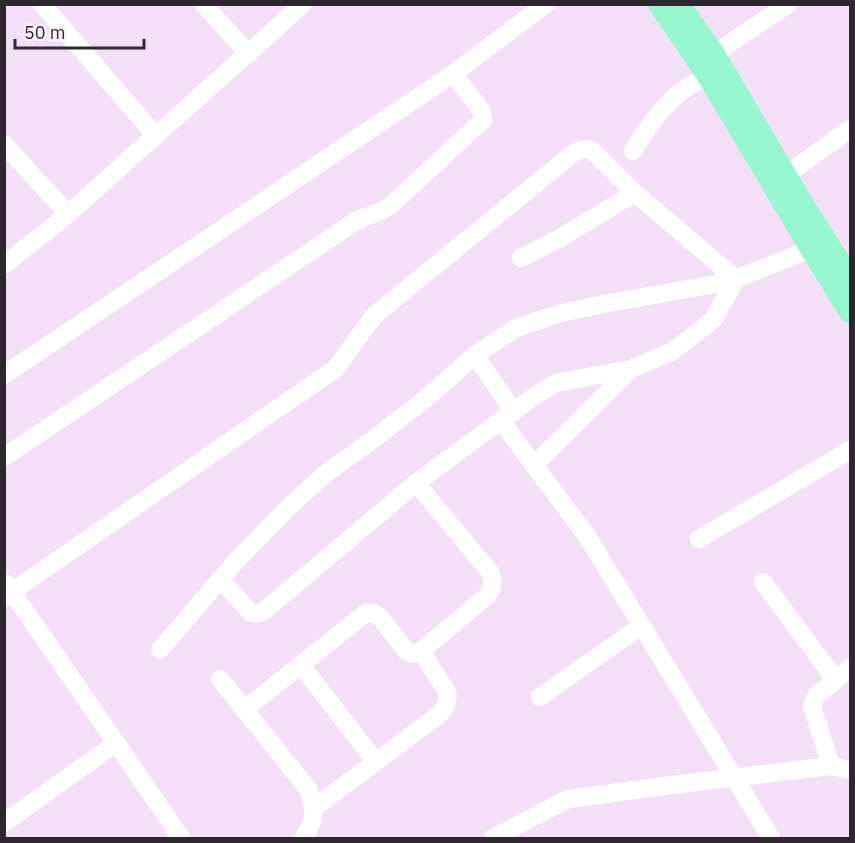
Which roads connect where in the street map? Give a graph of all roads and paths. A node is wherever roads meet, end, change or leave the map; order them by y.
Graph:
1 (42, 4) edge
2 (203, 4) edge
3 (303, 4) edge
4 (546, 4) edge
5 (659, 4) edge
6 (679, 4) edge
7 (789, 4) edge
8 (249, 54) junction
9 (714, 54) junction
10 (453, 74) junction
11 (708, 76) junction
12 (850, 129) edge
13 (156, 136) junction
14 (4, 144) edge
15 (633, 151) dead end
16 (786, 175) junction
17 (635, 193) junction
18 (68, 214) junction
19 (811, 249) junction
20 (521, 258) dead end
21 (4, 265) edge
22 (850, 278) edge
23 (736, 279) junction
24 (850, 312) edge
25 (475, 355) junction
26 (631, 369) junction
27 (4, 375) edge
28 (507, 416) junction
29 (850, 450) edge
30 (4, 457) edge
31 (534, 465) junction
32 (416, 483) junction
33 (699, 539) dead end
34 (220, 579) junction
35 (763, 582) dead end
36 (7, 590) edge
37 (641, 626) junction
38 (160, 650) dead end
39 (421, 651) junction
40 (301, 665) junction
41 (850, 668) edge
42 (220, 679) dead end
43 (836, 679) junction
44 (540, 697) dead end
45 (244, 710) junction
46 (116, 743) junction
47 (376, 762) junction
48 (831, 766) junction
49 (850, 770) edge
50 (734, 777) junction
51 (315, 808) junction
52 (4, 823) edge
53 (181, 838) edge
54 (304, 838) edge
55 (493, 838) edge
56 (771, 838) edge

1 - 13 street
2 - 8 street
3 - 8 street
4 - 10 street
5 - 11 main road
6 - 9 main road
7 - 9 street
8 - 13 street
9 - 16 main road
10 - 27 street
10 - 30 street
11 - 15 street
11 - 19 main road
12 - 16 street
13 - 18 street
14 - 18 street
16 - 22 main road
17 - 20 street
17 - 23 street
17 - 36 street
18 - 21 street
19 - 23 street
19 - 24 main road
23 - 25 street
23 - 26 street
25 - 28 street
25 - 34 street
26 - 28 street
26 - 31 street
28 - 31 street
28 - 32 street
29 - 33 street
31 - 37 street
32 - 34 street
32 - 39 street
34 - 38 street
35 - 43 street
36 - 46 street
37 - 44 street
37 - 50 street
39 - 40 street
39 - 47 street
40 - 45 street
40 - 47 street
41 - 43 street
42 - 45 street
43 - 48 street
45 - 51 street
46 - 52 street
46 - 53 street
47 - 51 street
48 - 49 street
48 - 50 street
50 - 55 street
50 - 56 street
51 - 54 street

